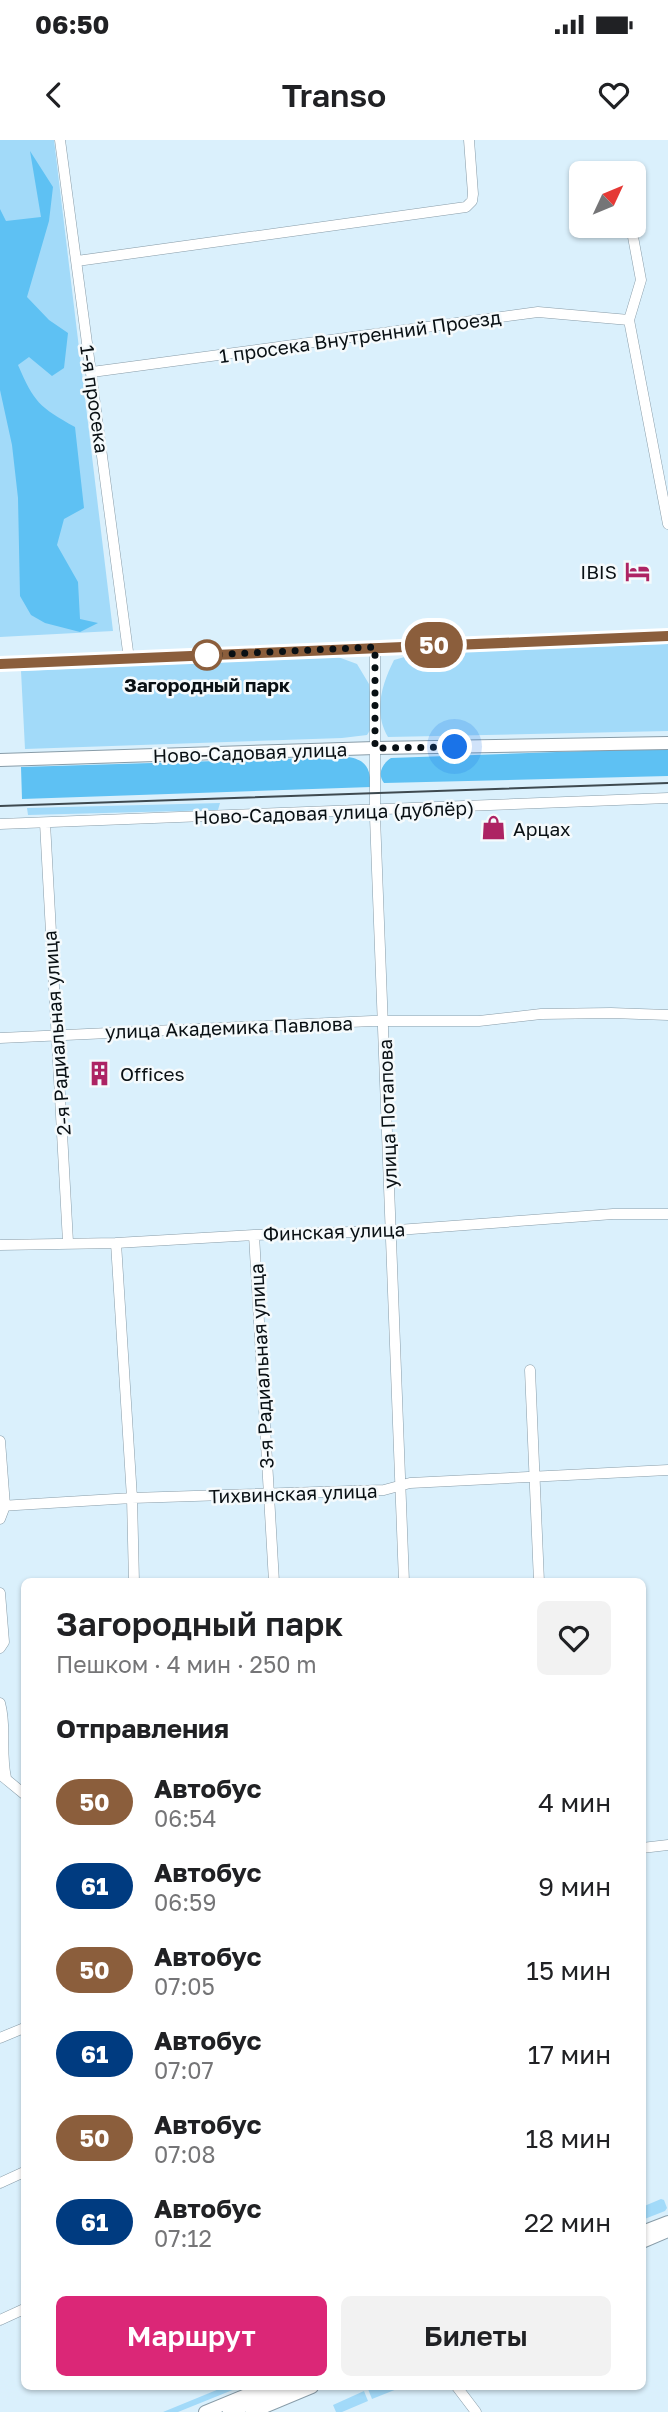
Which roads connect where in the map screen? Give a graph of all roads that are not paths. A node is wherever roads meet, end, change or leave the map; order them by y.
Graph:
1 (60, 140) edge
2 (469, 140) edge
3 (633, 238) edge
4 (77, 261) junction
5 (629, 320) junction
6 (92, 372) junction
7 (668, 524) edge
8 (668, 636) edge
9 (375, 647) junction
10 (129, 659) junction
11 (0, 664) edge
12 (668, 743) edge
13 (375, 748) junction
14 (0, 760) edge
15 (668, 798) edge
16 (375, 810) junction
17 (45, 823) junction
18 (0, 824) edge
19 (668, 1015) edge
20 (383, 1021) junction
21 (58, 1034) junction
22 (0, 1038) edge
23 (668, 1214) edge
24 (391, 1230) junction
25 (254, 1235) junction
26 (68, 1242) junction
27 (116, 1243) junction
28 (0, 1245) edge
29 (530, 1370) dead end
30 (0, 1441) edge
31 (668, 1470) edge
32 (534, 1476) junction
33 (401, 1487) junction
34 (268, 1494) junction
35 (132, 1498) junction
36 (2, 1506) edge
37 (0, 1519) edge
38 (134, 1578) edge
39 (274, 1578) edge
40 (404, 1578) edge
41 (539, 1578) edge
42 (0, 1593) edge
43 (0, 1648) edge
44 (0, 1703) edge
45 (3, 1776) edge
46 (21, 1791) edge
47 (668, 1845) edge
48 (646, 1848) edge
49 (21, 2029) edge
50 (0, 2038) edge
51 (21, 2173) edge
52 (0, 2183) edge
53 (668, 2222) edge
54 (646, 2230) edge
55 (668, 2231) edge
56 (646, 2240) edge
57 (668, 2240) edge
58 (646, 2248) edge
59 (21, 2310) edge
60 (0, 2320) edge
61 (259, 2390) edge
62 (283, 2390) edge
63 (305, 2390) edge
64 (459, 2390) edge
65 (205, 2412) edge
66 (229, 2412) edge
67 (252, 2412) edge
68 (476, 2412) edge

1 - 4 street, 1-я просека
2 - 4 street
3 - 5 street
4 - 6 street, 1-я просека
5 - 6 street, 1 просека Внутренний Проезд
5 - 7 street
6 - 10 street, 1-я просека
8 - 9 main road
9 - 10 main road
9 - 13 street, улица Потапова
10 - 11 main road
12 - 13 main road, Ново-Садовая улица
13 - 14 main road, Ново-Садовая улица
13 - 16 street, улица Потапова
15 - 16 street, Ново-Садовая улица (дублёр)
16 - 17 street, Ново-Садовая улица (дублёр)
16 - 20 street, улица Потапова
17 - 18 street, Ново-Садовая улица (дублёр)
17 - 21 street, 2-я Радиальная улица
19 - 20 street, улица Академика Павлова
20 - 21 street, улица Академика Павлова
20 - 24 street, улица Потапова
21 - 22 street, улица Академика Павлова
21 - 26 street, 2-я Радиальная улица
23 - 24 street, Финская улица
24 - 25 street, Финская улица
24 - 33 street, улица Потапова
25 - 27 street, Финская улица
25 - 34 street, 3-я Радиальная улица
26 - 27 street, Финская улица
26 - 28 street, Финская улица
27 - 35 street
29 - 32 street
30 - 36 street
31 - 32 street, Тихвинская улица
32 - 33 street, Тихвинская улица
32 - 41 street
33 - 34 street, Тихвинская улица
33 - 40 street, улица Потапова
34 - 35 street, Тихвинская улица
34 - 39 street, 3-я Радиальная улица
35 - 36 street, Тихвинская улица
35 - 38 street
36 - 37 street
42 - 43 street
44 - 45 street
45 - 46 street
47 - 48 street
49 - 50 street
51 - 52 street
53 - 54 main road
55 - 56 main road
57 - 58 main road
59 - 60 street
61 - 65 main road
62 - 66 main road
63 - 67 main road
64 - 68 street

